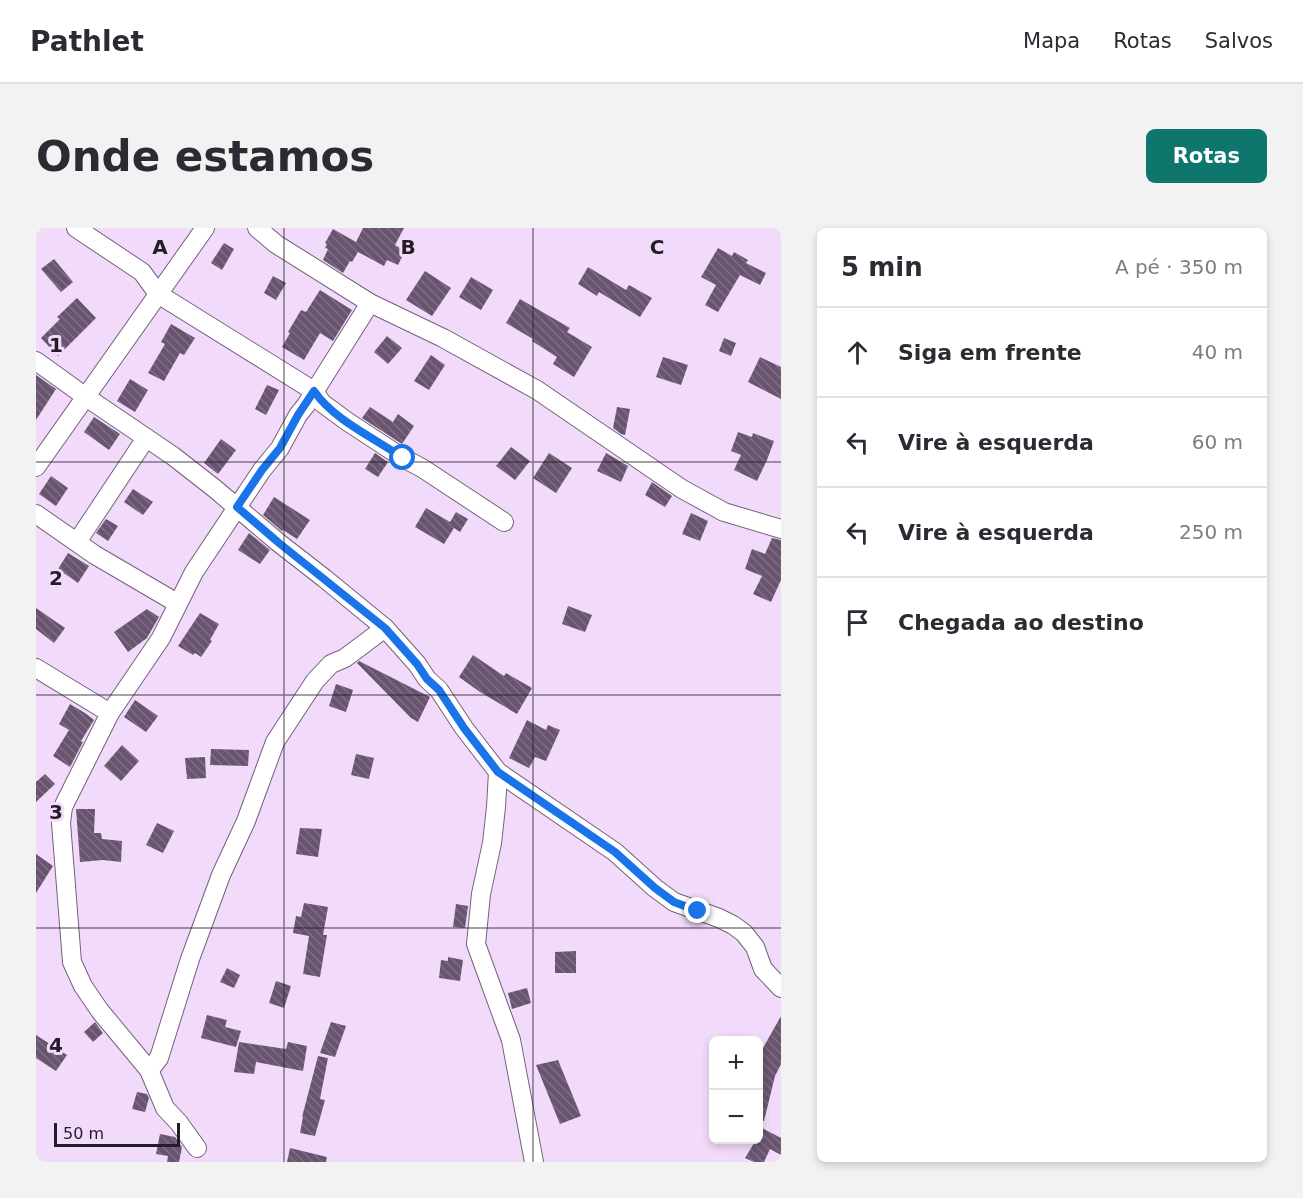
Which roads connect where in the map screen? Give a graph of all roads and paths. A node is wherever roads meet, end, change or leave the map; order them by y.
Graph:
1 (76, 228) edge
2 (205, 228) edge
3 (256, 228) edge
4 (158, 294) junction
5 (370, 303) junction
6 (36, 361) edge
7 (314, 391) junction
8 (86, 397) junction
9 (146, 438) junction
10 (36, 467) edge
11 (237, 507) junction
12 (36, 514) edge
13 (504, 522) dead end
14 (781, 529) edge
15 (77, 542) junction
16 (177, 603) junction
17 (385, 628) junction
18 (36, 668) edge
19 (110, 713) junction
20 (498, 772) junction
21 (781, 988) edge
22 (149, 1070) junction
23 (197, 1148) dead end
24 (534, 1162) edge

1 - 4 street
2 - 4 street
3 - 5 street
4 - 7 street
4 - 8 street
5 - 7 street
5 - 14 street
6 - 8 street
7 - 11 street
7 - 13 street
8 - 9 street
8 - 10 street
9 - 11 street
9 - 15 street
11 - 16 street
11 - 17 street
12 - 15 street
15 - 16 street
16 - 19 street
17 - 20 street
17 - 22 street
18 - 19 street
19 - 22 street
20 - 21 street
20 - 24 street
22 - 23 street

